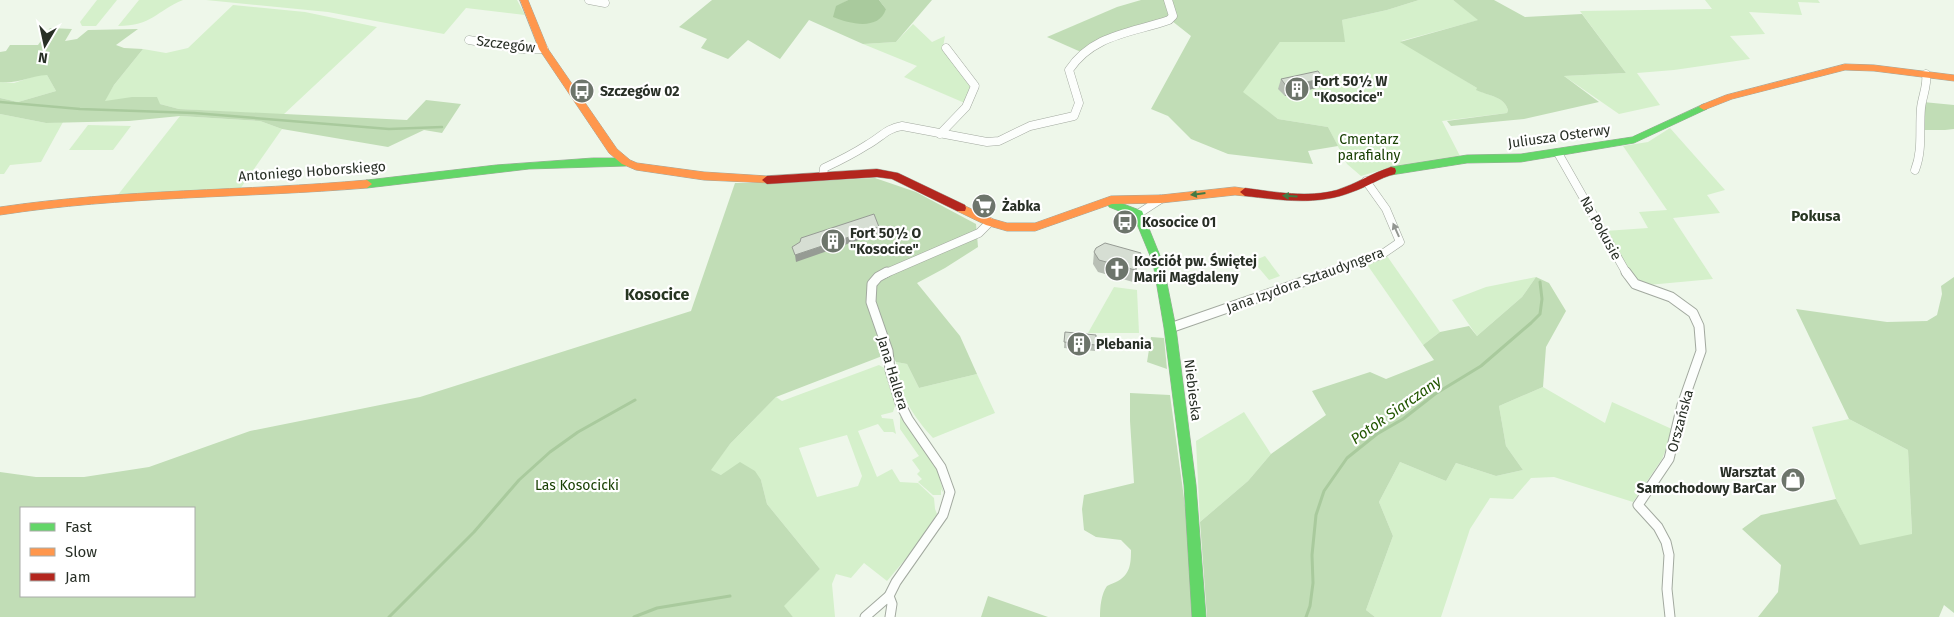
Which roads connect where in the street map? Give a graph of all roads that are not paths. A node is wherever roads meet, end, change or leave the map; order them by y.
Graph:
1 (524, 0) edge
2 (589, 0) edge
3 (1168, 0) edge
4 (605, 3) dead end
5 (469, 40) dead end
6 (946, 48) dead end
7 (544, 49) junction
8 (1926, 74) junction
9 (1954, 78) edge
10 (940, 134) junction
11 (1558, 153) junction
12 (626, 162) junction
13 (1915, 170) dead end
14 (823, 176) junction
15 (1366, 180) junction
16 (1161, 199) junction
17 (1098, 204) junction
18 (0, 211) edge
19 (1138, 214) junction
20 (990, 222) junction
21 (1654, 292) joint
22 (1170, 328) junction
23 (890, 596) junction
24 (865, 617) edge
25 (890, 617) edge
26 (1199, 617) edge
27 (1670, 617) edge

1 - 7 street
2 - 4 street
3 - 10 street
5 - 7 street, Szczegów
6 - 10 street
7 - 12 street
8 - 9 street, Juliusza Osterwy
8 - 11 street, Juliusza Osterwy
8 - 13 street
10 - 14 street
11 - 15 street, Juliusza Osterwy
11 - 21 street, Na Pokusie
12 - 14 street, Antoniego Hoborskiego
12 - 18 street, Antoniego Hoborskiego
14 - 20 street, Juliusza Osterwy
15 -> 16 street, Juliusza Osterwy
22 -> 15 street, Jana Izydora Sztaudyngera
16 - 17 street, Juliusza Osterwy
16 - 19 street, Juliusza Osterwy
17 - 19 street
17 - 20 street, Juliusza Osterwy
19 - 22 street, Niebieska
20 - 23 street, Jana Hallera
21 - 27 street, Orszańska
22 - 26 street, Niebieska
23 - 24 street, Jana Hallera
23 - 25 street

